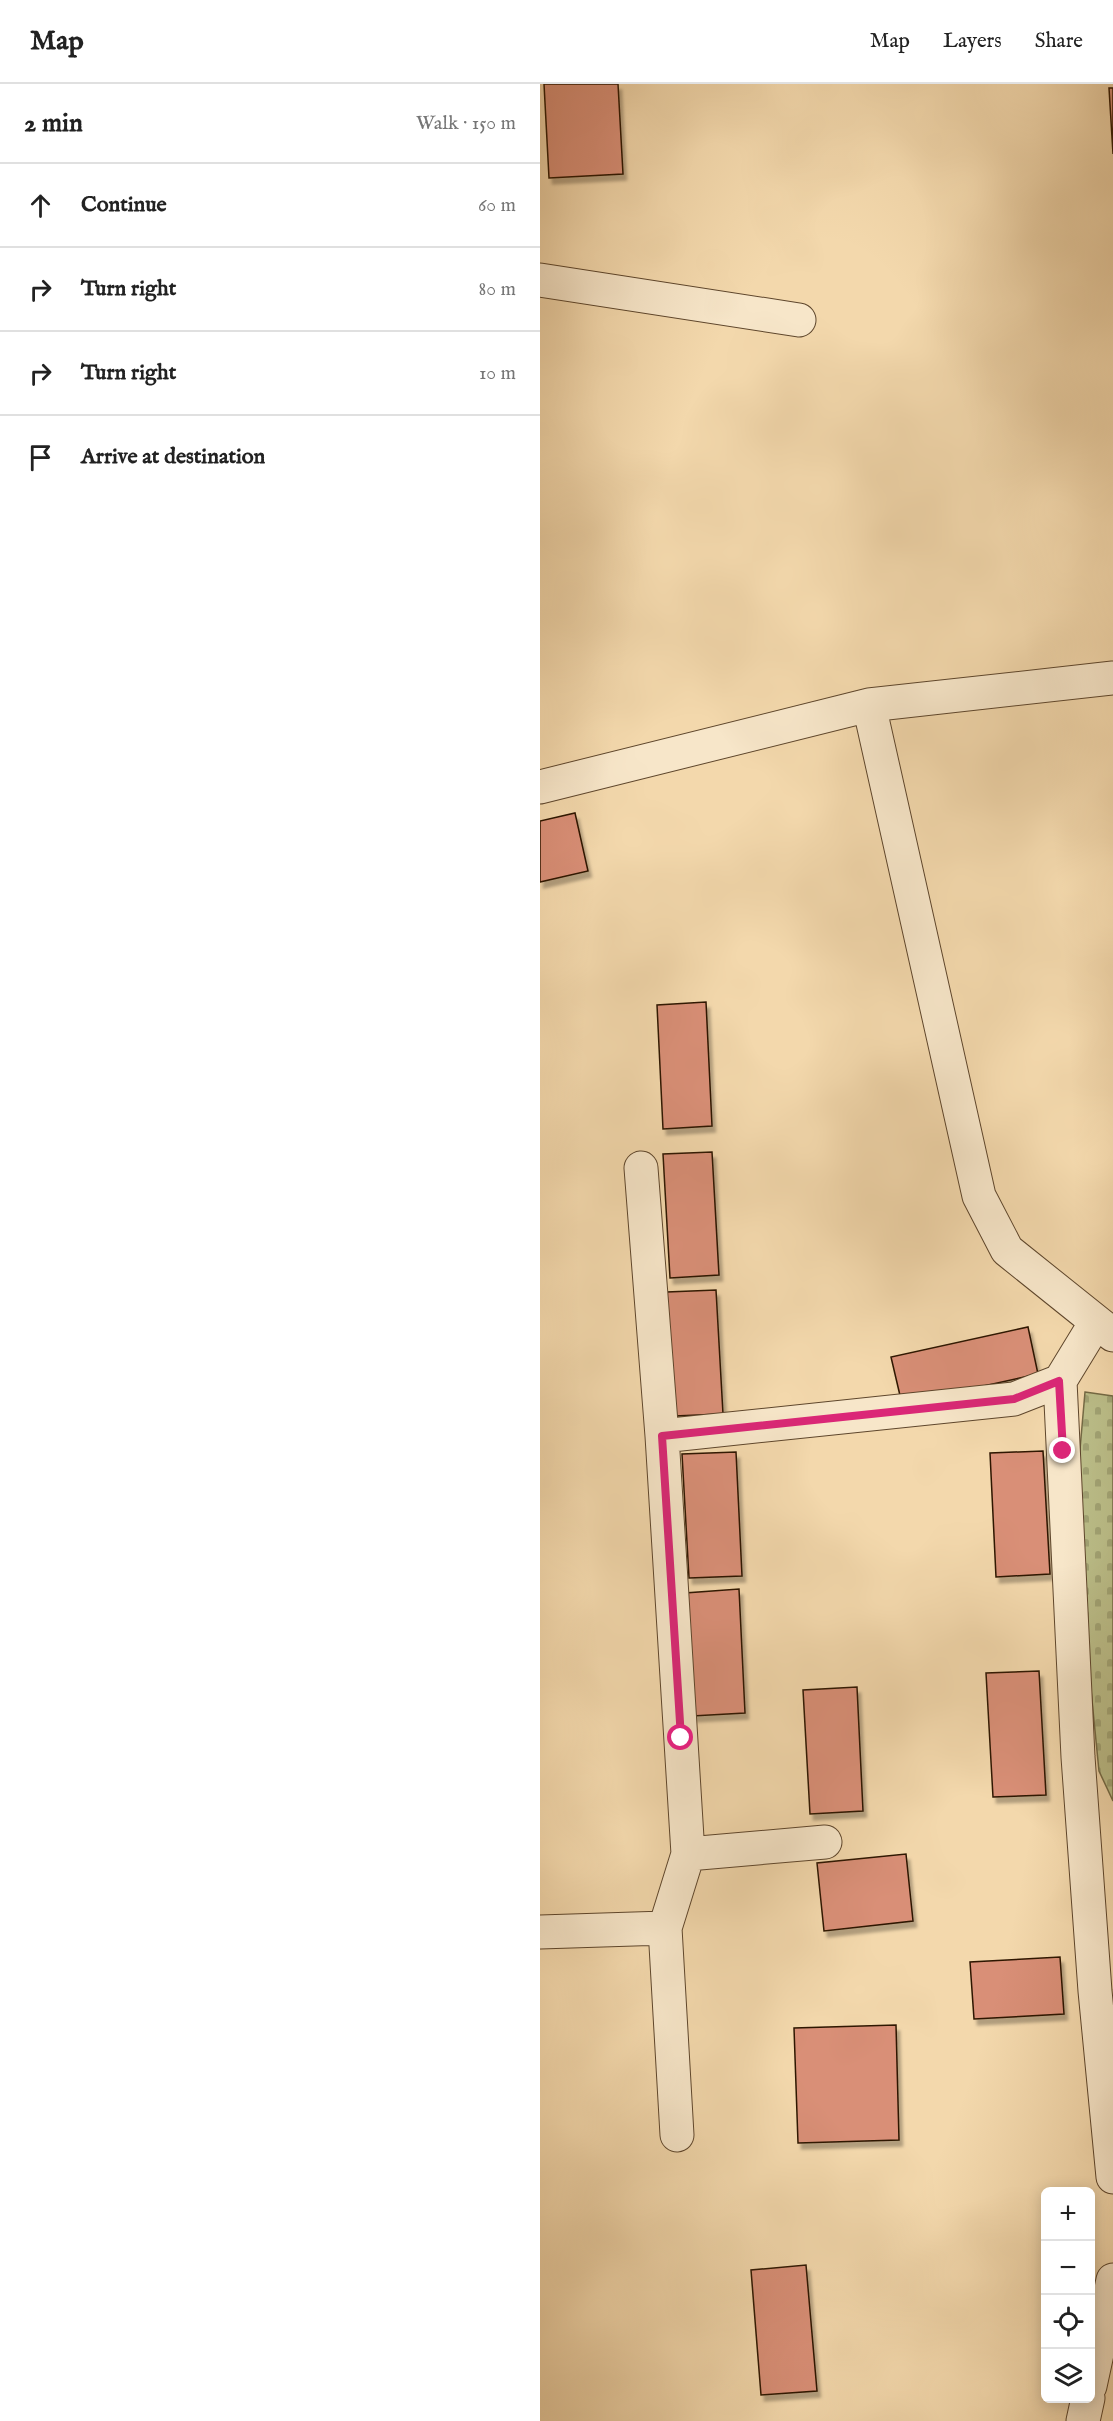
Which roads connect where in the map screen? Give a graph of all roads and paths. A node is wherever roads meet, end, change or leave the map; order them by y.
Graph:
1 (540, 280) edge
2 (799, 320) dead end
3 (1113, 678) edge
4 (869, 705) junction
5 (540, 787) edge
6 (641, 1168) dead end
7 (1105, 1329) edge
8 (1059, 1381) junction
9 (662, 1436) junction
10 (825, 1842) dead end
11 (688, 1854) junction
12 (664, 1928) junction
13 (540, 1932) edge
14 (677, 2135) dead end
15 (1113, 2177) edge
16 (1113, 2280) edge
17 (1095, 2363) edge
18 (1087, 2403) edge
19 (1083, 2421) edge

1 - 2 street
3 - 4 street
4 - 5 street
4 - 7 street
6 - 9 street
7 - 8 street
8 - 9 street
8 - 15 street
9 - 11 street
10 - 11 street
11 - 12 street
12 - 13 street
12 - 14 street
16 - 17 street
18 - 19 street

